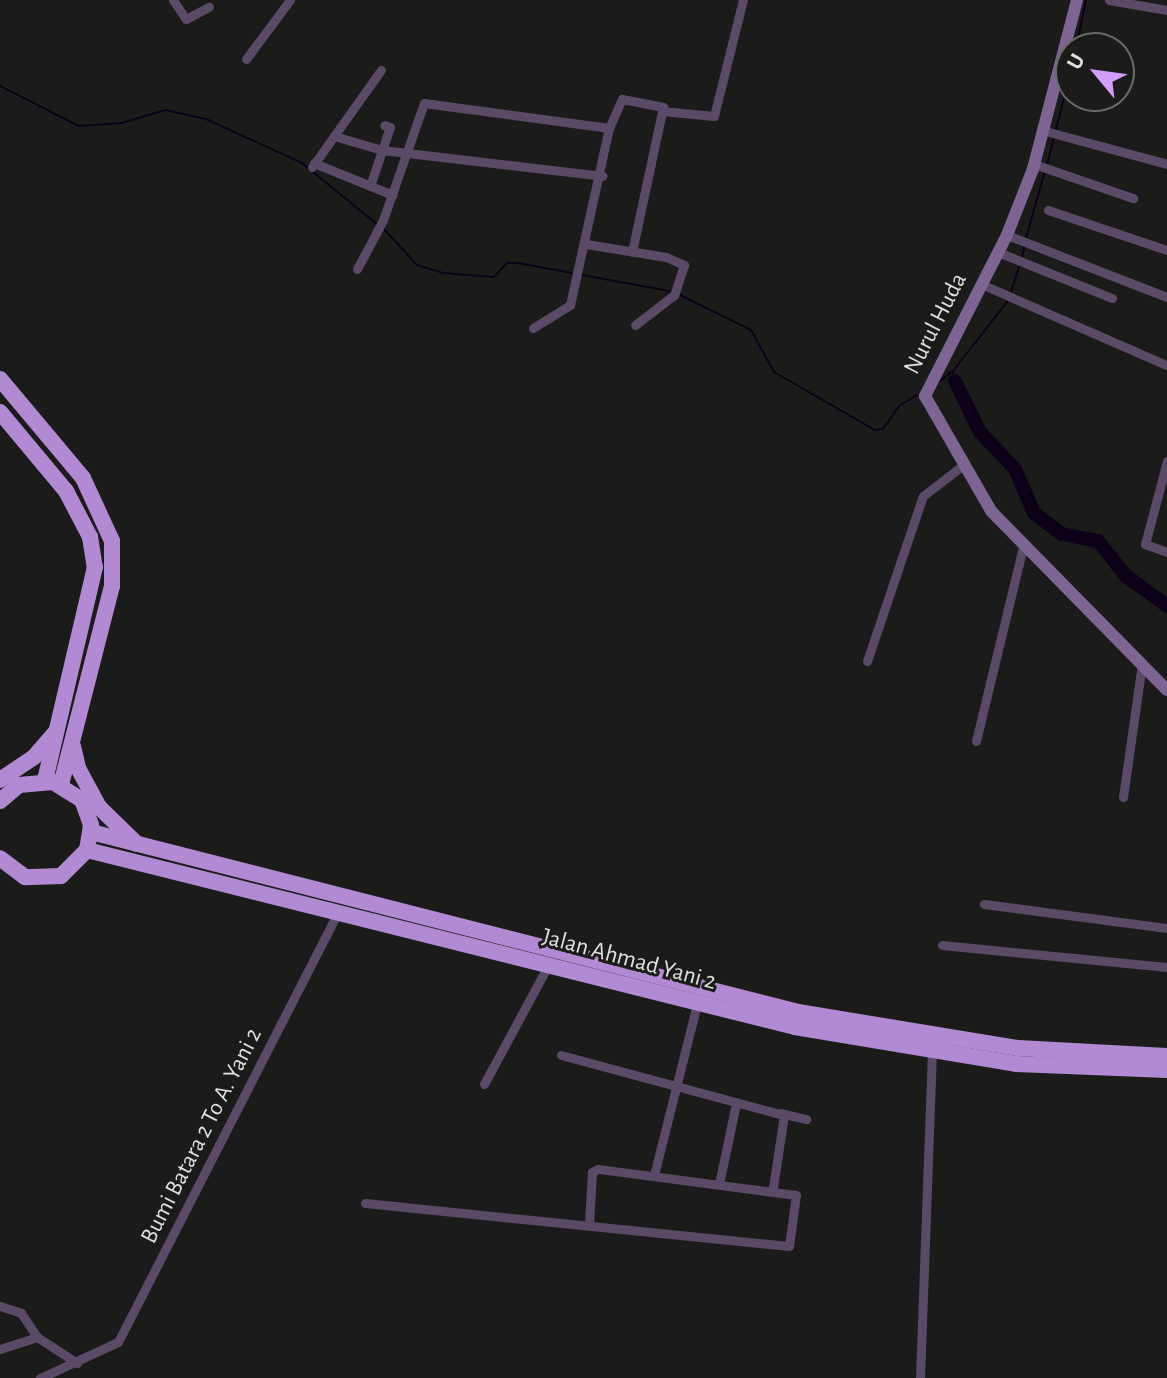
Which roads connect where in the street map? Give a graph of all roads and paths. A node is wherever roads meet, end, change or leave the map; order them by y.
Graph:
1 (173, 0) edge
2 (290, 0) edge
3 (743, 0) edge
4 (1077, 0) edge
5 (1109, 0) edge
6 (209, 7) dead end
7 (1167, 10) edge
8 (246, 59) dead end
9 (381, 70) dead end
10 (662, 111) junction
11 (384, 125) dead end
12 (609, 128) junction
13 (1048, 132) junction
14 (334, 136) junction
15 (382, 150) junction
16 (407, 152) junction
17 (1167, 164) edge
18 (1040, 165) junction
19 (602, 176) junction
20 (370, 186) junction
21 (393, 195) junction
22 (1133, 198) dead end
23 (1048, 210) dead end
24 (1012, 237) junction
25 (586, 244) junction
26 (1167, 250) edge
27 (632, 252) junction
28 (998, 252) junction
29 (357, 269) dead end
30 (981, 284) junction
31 (1167, 297) edge
32 (1112, 298) dead end
33 (635, 325) dead end
34 (533, 328) dead end
35 (1166, 365) edge
36 (0, 379) edge
37 (0, 412) edge
38 (1167, 461) edge
39 (962, 466) junction
40 (1023, 546) junction
41 (1167, 552) edge
42 (867, 661) dead end
43 (1142, 664) junction
44 (1167, 690) edge
45 (65, 733) junction
46 (976, 741) dead end
47 (0, 780) edge
48 (53, 782) junction
49 (1123, 797) dead end
50 (0, 801) edge
51 (91, 832) junction
52 (138, 846) junction
53 (87, 850) junction
54 (0, 858) edge
55 (984, 904) dead end
56 (338, 913) junction
57 (1167, 928) edge
58 (942, 945) dead end
59 (549, 964) junction
60 (1167, 967) edge
61 (697, 1004) junction
62 (932, 1052) junction
63 (561, 1055) dead end
64 (1167, 1056) edge
65 (1167, 1070) edge
66 (484, 1084) dead end
67 (677, 1087) junction
68 (736, 1103) junction
69 (780, 1113) junction
70 (806, 1119) dead end
71 (654, 1175) junction
72 (719, 1184) junction
73 (773, 1188) junction
74 (365, 1203) dead end
75 (589, 1224) junction
76 (0, 1306) edge
77 (37, 1337) junction
78 (0, 1349) edge
79 (81, 1362) junction
80 (40, 1378) edge
81 (920, 1378) edge

1 - 6 street
2 - 8 street
3 - 10 street
4 - 13 street, Nurul Huda
5 - 7 street
9 - 14 street
10 - 12 street
10 - 27 street
11 - 15 street
12 - 16 street
12 - 19 street
13 - 17 street
13 - 18 street, Nurul Huda
14 - 15 street
14 - 20 street
15 - 16 street
15 - 20 street
16 - 19 street
16 - 21 street
18 - 22 street
18 - 24 street, Nurul Huda
19 - 25 street
20 - 21 street
21 - 29 street
23 - 26 street
24 - 28 street, Nurul Huda
24 - 31 street
25 - 27 street
25 - 34 street
27 - 33 street
28 - 30 street, Nurul Huda
28 - 32 street
30 - 35 street
30 - 39 street, Nurul Huda
36 - 45 highway
37 - 45 highway
38 - 41 street
39 - 40 street, Nurul Huda
39 - 42 street
40 - 43 street, Nurul Huda
40 - 46 street
43 - 44 street, Nurul Huda
43 - 49 street
45 - 47 highway
45 - 48 highway
45 - 52 highway
48 - 50 highway
48 - 51 highway
51 - 52 highway, Jalan Ahmad Yani 2
51 - 53 highway
52 - 64 highway, Jalan Ahmad Yani 2
53 - 54 highway
53 - 56 highway, Jalan Ahmad Yani 2
55 - 57 street
56 - 59 highway, Jalan Ahmad Yani 2
56 - 79 street, Bumi Batara 2 To A. Yani 2
58 - 60 street
59 - 61 highway, Jalan Ahmad Yani 2
59 - 66 street
61 - 62 highway, Jalan Ahmad Yani 2
61 - 67 street
62 - 65 highway, Jalan Ahmad Yani 2
62 - 81 street
63 - 67 street
67 - 68 street
67 - 71 street
68 - 69 street
68 - 72 street
69 - 70 street
69 - 73 street
71 - 72 street
71 - 75 street
72 - 73 street
73 - 75 street
74 - 75 street
76 - 77 street
77 - 78 street
77 - 79 street
79 - 80 street, Bumi Batara 2 To A. Yani 2

